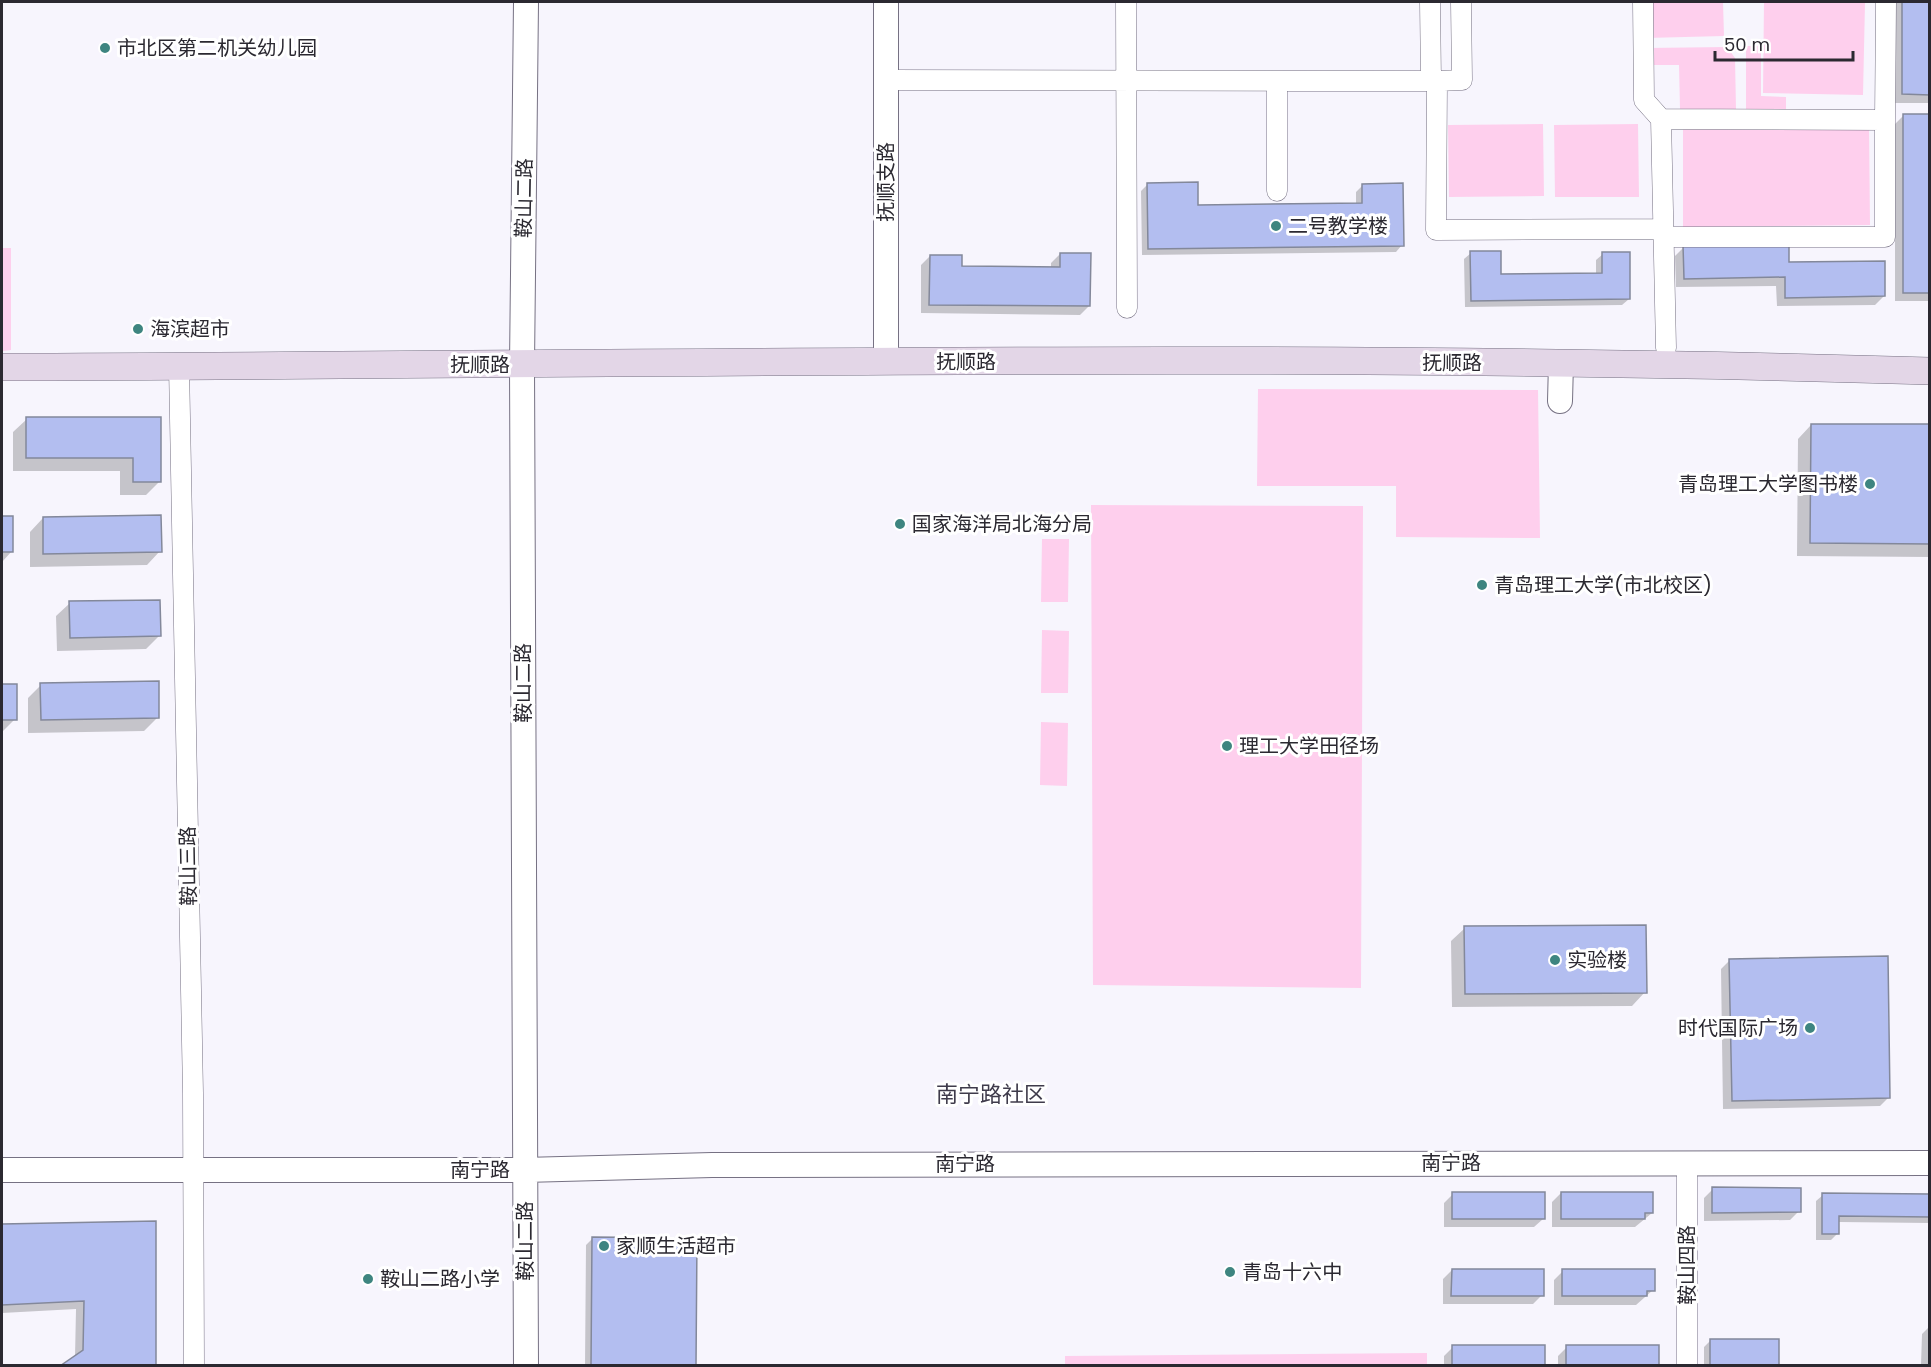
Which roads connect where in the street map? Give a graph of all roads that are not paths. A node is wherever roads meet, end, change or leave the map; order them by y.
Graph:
1 (526, 2) edge
2 (886, 2) edge
3 (1126, 2) edge
4 (1430, 2) edge
5 (1461, 2) edge
6 (1643, 2) edge
7 (1886, 2) edge
8 (886, 80) junction
9 (1128, 80) junction
10 (1277, 81) junction
11 (1434, 81) junction
12 (1661, 119) junction
13 (1885, 120) junction
14 (1277, 191) dead end
15 (1664, 233) junction
16 (1127, 308) dead end
17 (1666, 355) junction
18 (886, 362) junction
19 (1561, 363) junction
20 (522, 365) junction
21 (179, 366) junction
22 (2, 367) edge
23 (1929, 371) edge
24 (1560, 401) dead end
25 (1929, 1163) edge
26 (1688, 1165) junction
27 (2, 1170) edge
28 (193, 1170) junction
29 (524, 1170) junction
30 (194, 1365) edge
31 (526, 1365) edge
32 (1687, 1365) edge

1 - 20 street, 鞍山二路
2 - 8 street, 抚顺支路
3 - 9 street
4 - 11 street
5 - 11 street
6 - 12 street
7 - 13 street
8 - 9 street
8 - 18 street, 抚顺支路
9 - 10 street
9 - 16 street
10 - 11 street
10 - 14 street
11 - 15 street
12 - 13 street
12 - 15 street
13 - 15 street
15 - 17 street
17 - 19 main road, 抚顺路
17 - 23 main road, 抚顺路
18 - 19 main road, 抚顺路
18 - 20 main road, 抚顺路
19 - 24 street
20 - 21 main road, 抚顺路
20 - 29 street, 鞍山二路
21 - 22 main road, 抚顺路
21 - 28 street, 鞍山三路
25 - 26 street, 南宁路
26 - 29 street, 南宁路
26 - 32 street, 鞍山四路
27 - 28 street, 南宁路
28 - 29 street, 南宁路
28 - 30 street, 鞍山三路
29 - 31 street, 鞍山二路

